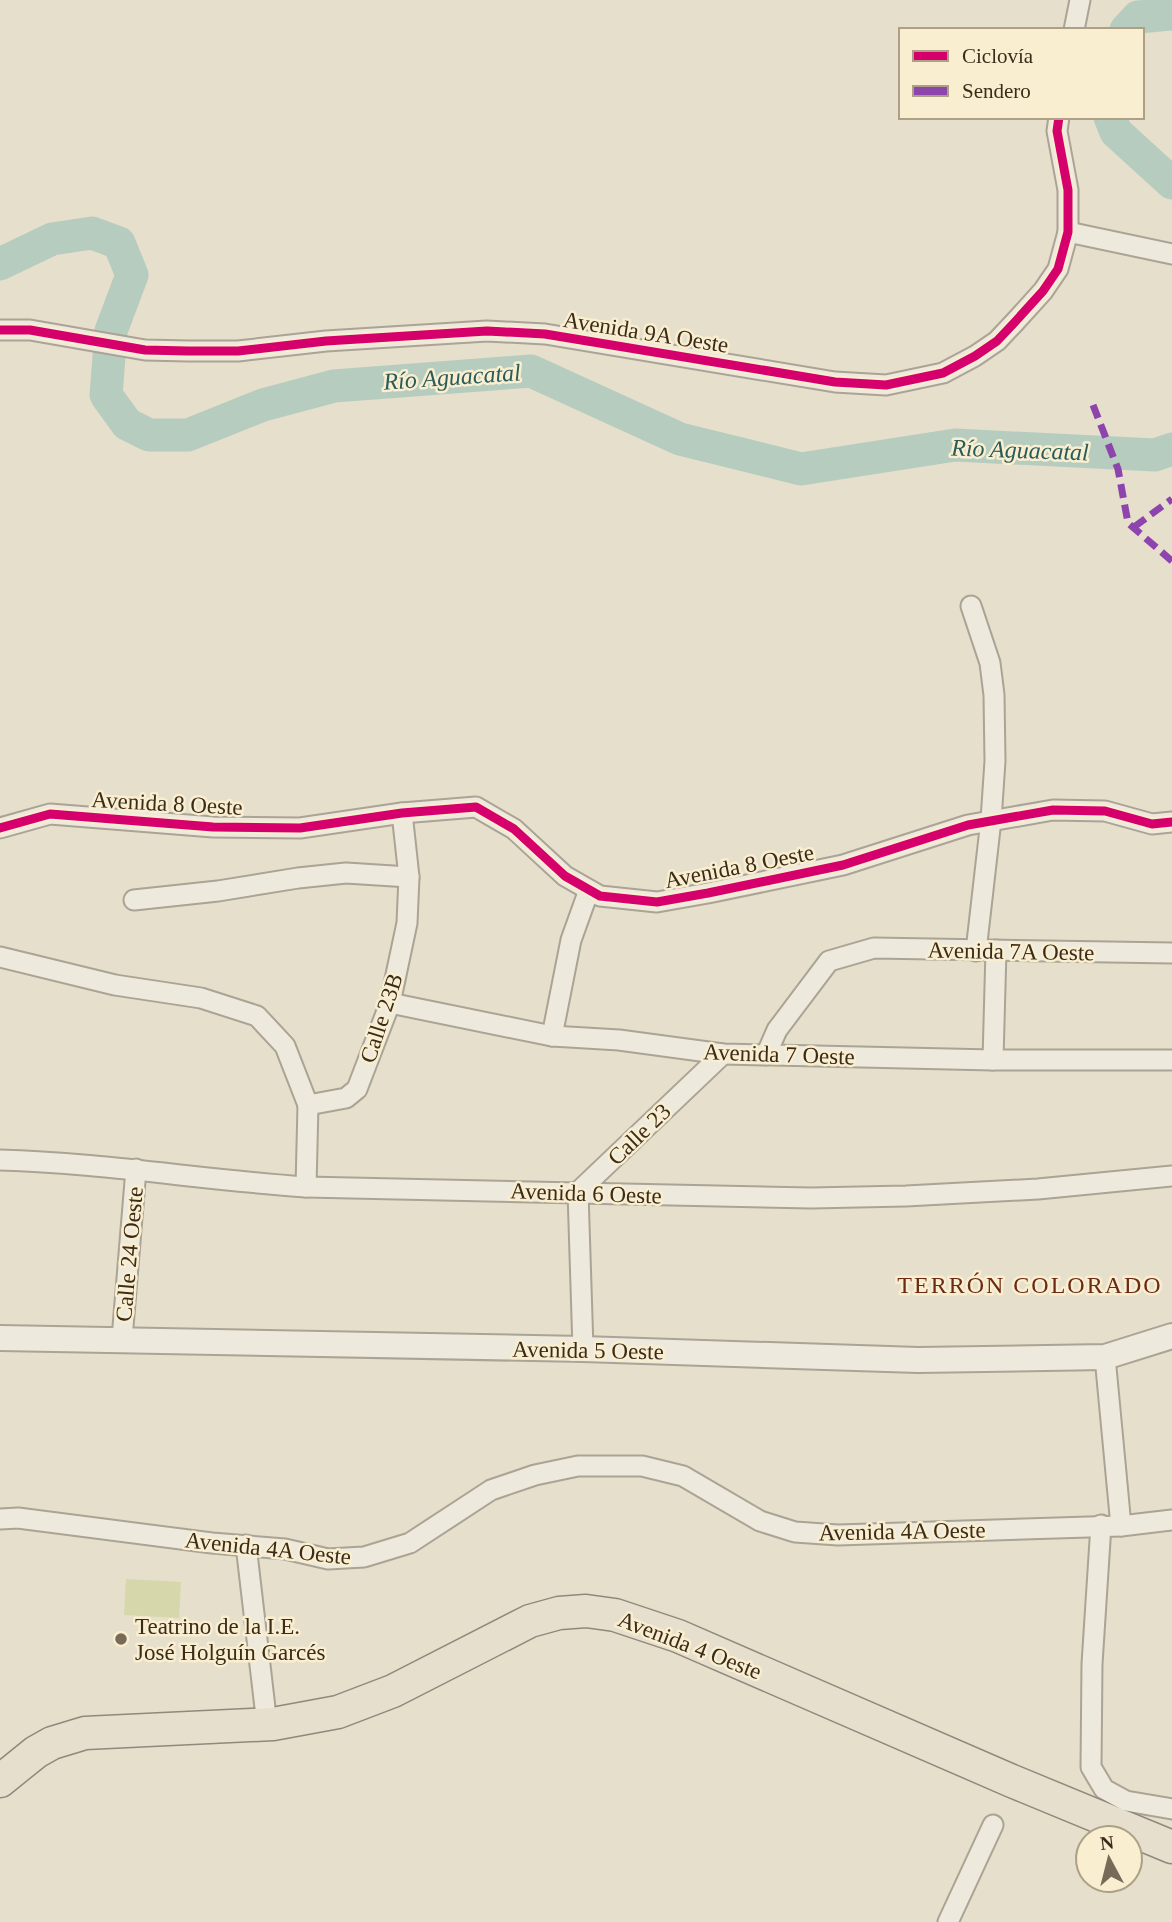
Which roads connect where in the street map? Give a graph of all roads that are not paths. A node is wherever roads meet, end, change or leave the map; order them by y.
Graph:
1 (1080, 0) edge
2 (1074, 28) edge
3 (1059, 119) edge
4 (1068, 232) junction
5 (1172, 254) edge
6 (0, 330) edge
7 (971, 606) dead end
8 (402, 813) junction
9 (991, 820) junction
10 (1172, 822) edge
11 (0, 828) edge
12 (409, 877) junction
13 (589, 890) junction
14 (134, 900) dead end
15 (986, 951) junction
16 (1172, 953) edge
17 (0, 957) edge
18 (390, 1003) junction
19 (552, 1037) junction
20 (723, 1054) junction
21 (766, 1055) junction
22 (993, 1060) junction
23 (1172, 1060) edge
24 (308, 1105) junction
25 (0, 1160) edge
26 (136, 1169) junction
27 (1172, 1176) edge
28 (306, 1187) junction
29 (578, 1192) junction
30 (1172, 1336) edge
31 (0, 1338) edge
32 (122, 1339) junction
33 (583, 1349) junction
34 (1105, 1357) junction
35 (0, 1519) edge
36 (1172, 1520) edge
37 (1111, 1525) junction
38 (246, 1545) junction
39 (267, 1725) junction
40 (0, 1780) edge
41 (1172, 1809) edge
42 (993, 1825) dead end
43 (1172, 1847) edge
44 (948, 1922) edge

1 - 2 street
3 - 4 street, Avenida 9A Oeste
4 - 5 street
4 - 6 street, Avenida 9A Oeste
7 - 9 street
8 - 11 street, Avenida 8 Oeste
8 - 12 street, Calle 23B
8 - 13 street, Avenida 8 Oeste
9 - 10 street, Avenida 8 Oeste
9 - 13 street, Avenida 8 Oeste
9 - 15 street
12 - 14 street
12 - 18 street, Calle 23B
13 - 19 street
15 - 16 street, Avenida 7A Oeste
15 - 21 street, Avenida 7A Oeste
15 - 22 street
17 - 24 street
18 - 19 street, Avenida 7 Oeste
18 - 24 street, Calle 23B
19 - 20 street, Avenida 7 Oeste
20 - 21 street, Avenida 7 Oeste
20 - 29 street, Calle 23
21 - 22 street, Avenida 7 Oeste
22 - 23 street, Avenida 7 Oeste
24 - 28 street
25 - 26 street, Avenida 6 Oeste
26 - 28 street, Avenida 6 Oeste
26 - 32 street, Calle 24 Oeste
27 - 29 street, Avenida 6 Oeste
28 - 29 street, Avenida 6 Oeste
29 - 33 street
30 - 34 street, Avenida 5 Oeste
31 - 32 street, Avenida 5 Oeste
32 - 33 street, Avenida 5 Oeste
33 - 34 street, Avenida 5 Oeste
34 - 37 street
35 - 38 street, Avenida 4A Oeste
36 - 37 street, Avenida 4A Oeste
37 - 38 street, Avenida 4A Oeste
37 - 41 street
38 - 39 street
39 - 40 main road, Avenida 4 Oeste
39 - 43 main road, Avenida 4 Oeste
42 - 44 street

